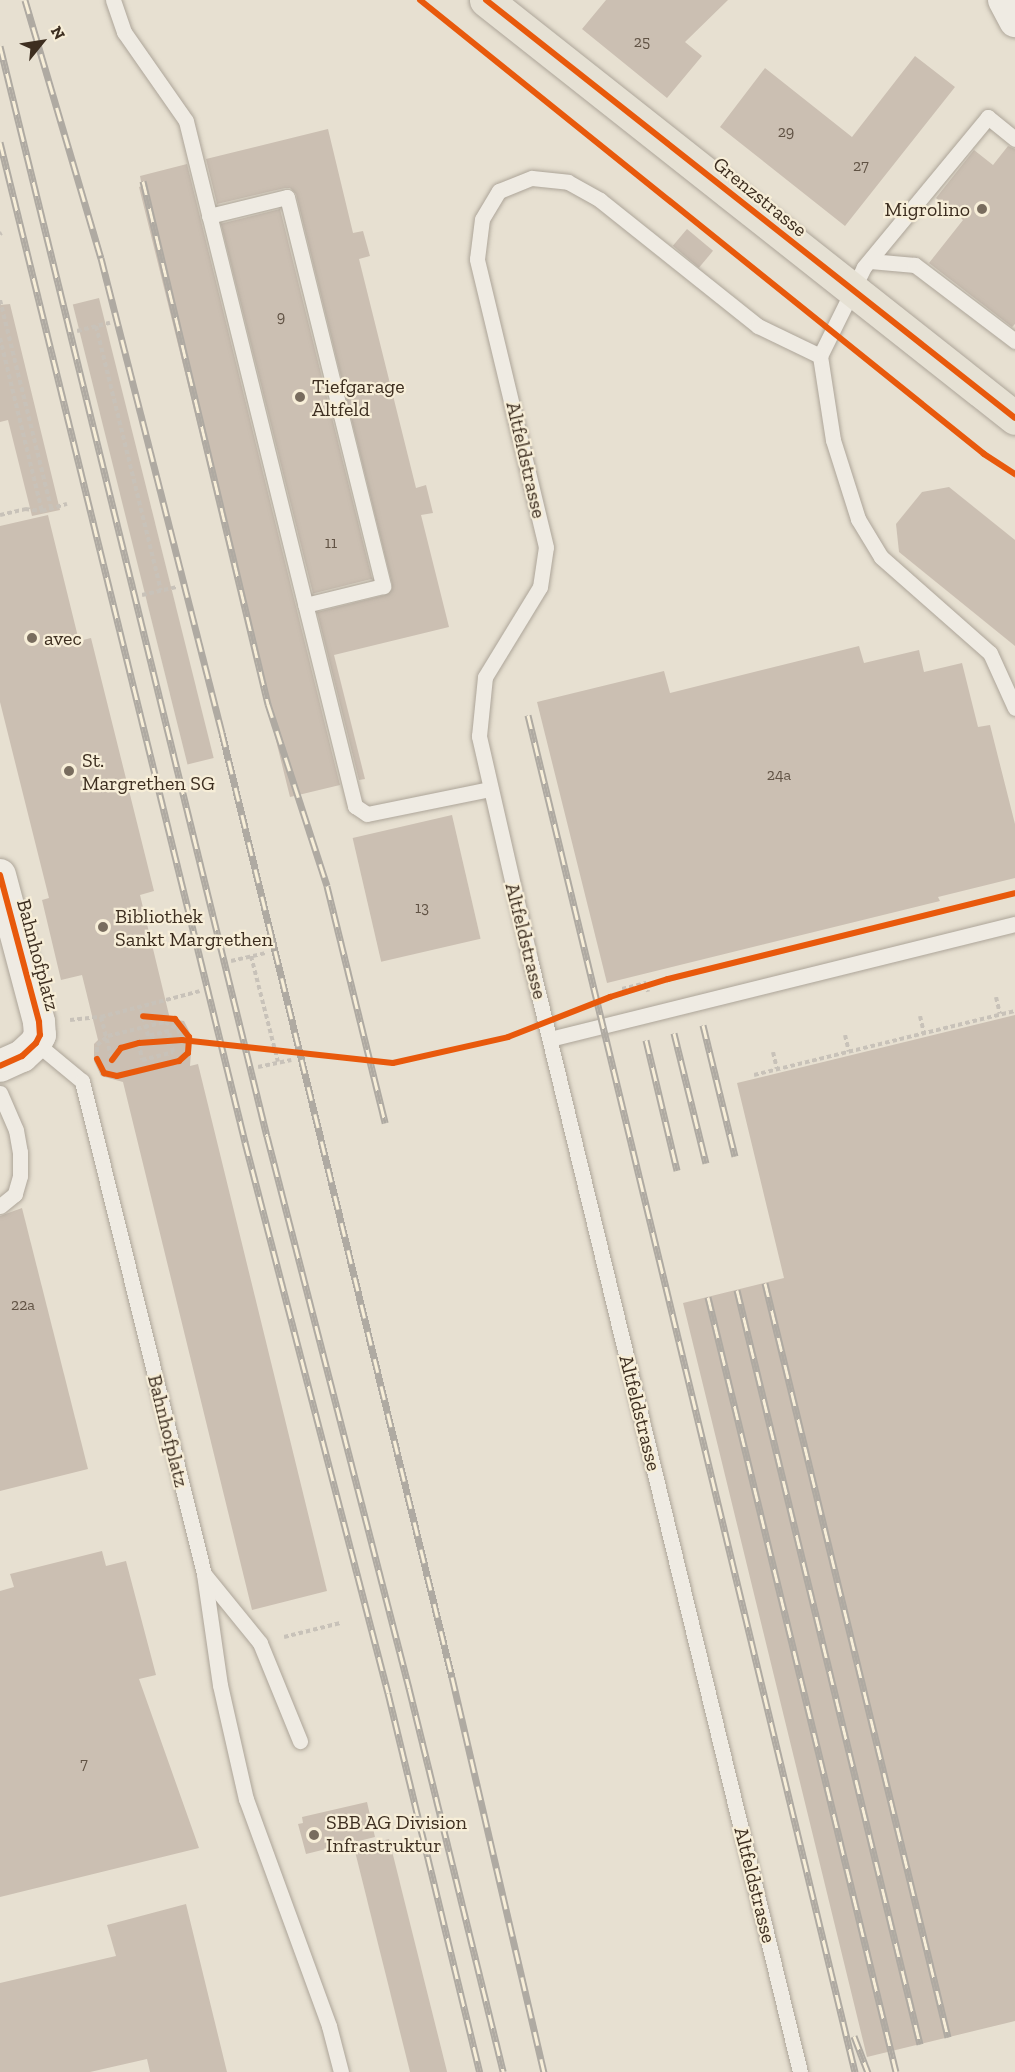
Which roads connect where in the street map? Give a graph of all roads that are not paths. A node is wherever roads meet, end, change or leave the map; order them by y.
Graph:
1 (113, 0) edge
2 (486, 0) edge
3 (1004, 0) edge
4 (1015, 21) edge
5 (1015, 139) edge
6 (209, 216) junction
7 (870, 261) junction
8 (853, 291) junction
9 (1015, 341) edge
10 (820, 356) junction
11 (1015, 418) edge
12 (305, 605) junction
13 (1015, 708) edge
14 (490, 789) junction
15 (0, 875) edge
16 (1015, 924) edge
17 (38, 1033) junction
18 (550, 1039) junction
19 (0, 1066) edge
20 (0, 1093) edge
21 (0, 1206) edge
22 (204, 1574) junction
23 (300, 1741) dead end
24 (341, 2072) edge
25 (800, 2072) edge

1 - 6 lane
2 - 8 main road, Grenzstrasse
3 - 4 street
5 - 7 lane
6 - 12 lane
6 - 12 lane
7 - 8 lane
7 - 9 lane
8 - 10 lane
8 - 11 main road, Grenzstrasse
10 - 13 lane
10 - 14 lane, Altfeldstrasse
12 - 14 lane
14 - 18 lane, Altfeldstrasse
15 - 17 street, Bahnhofplatz
16 - 18 lane
17 - 19 street
17 - 22 lane, Bahnhofplatz
18 - 25 lane, Altfeldstrasse
20 - 21 lane
22 - 23 lane, Bahnhofplatz
22 - 24 lane

